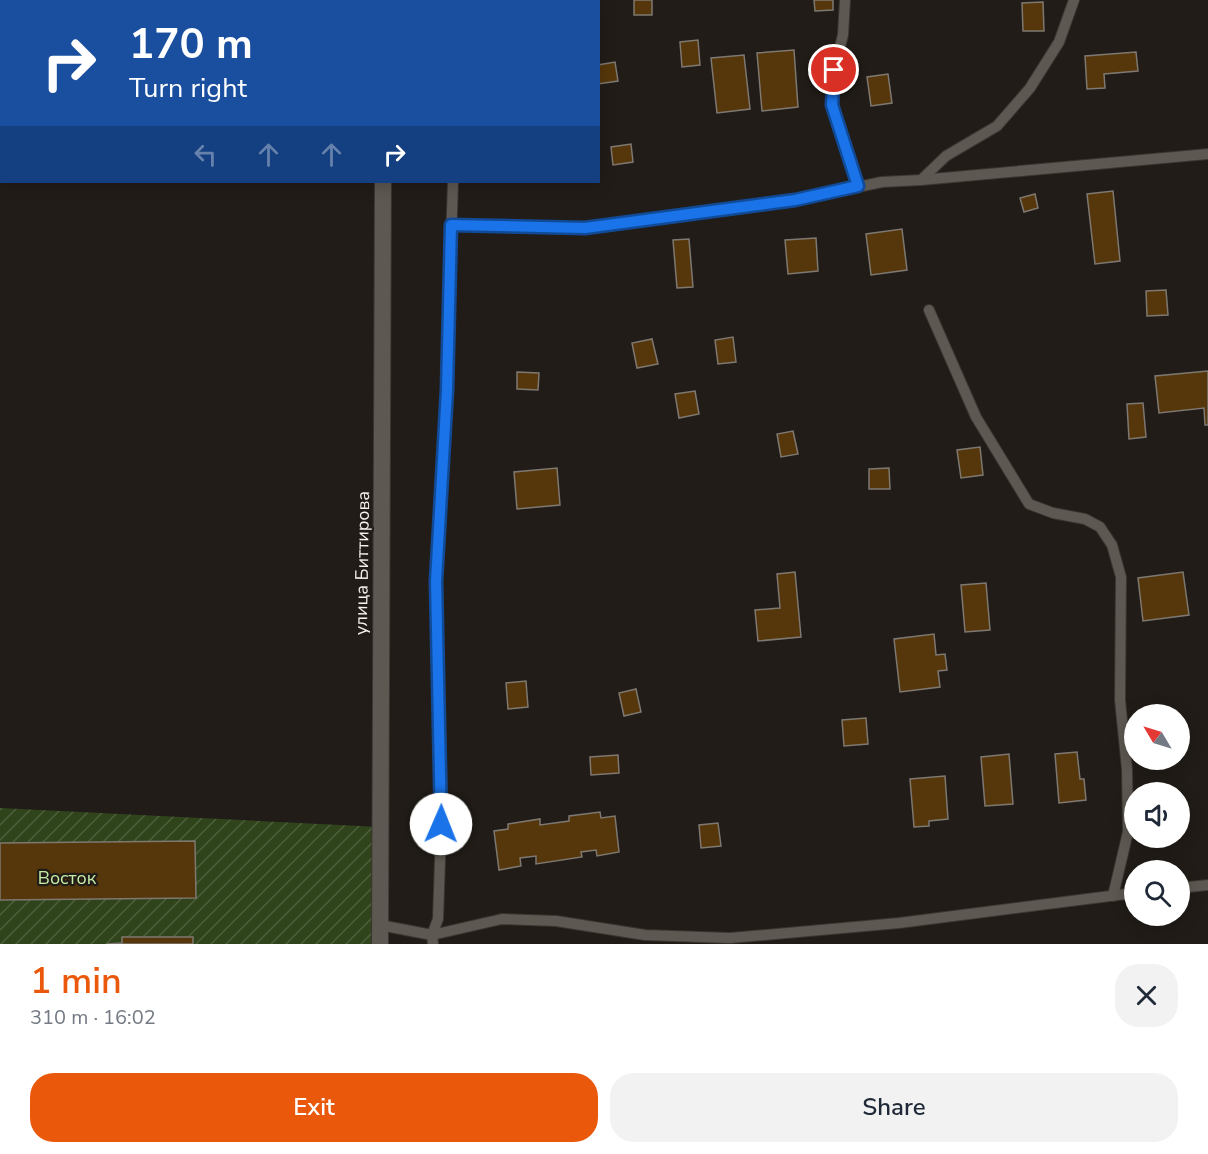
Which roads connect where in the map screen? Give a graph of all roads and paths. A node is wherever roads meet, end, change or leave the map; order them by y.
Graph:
1 (845, 0) edge
2 (1074, 0) edge
3 (1208, 154) edge
4 (921, 180) junction
5 (383, 183) edge
6 (453, 183) edge
7 (858, 186) junction
8 (451, 225) junction
9 (929, 310) dead end
10 (1208, 885) edge
11 (1190, 887) edge
12 (1124, 894) edge
13 (1113, 896) junction
14 (380, 925) junction
15 (435, 941) edge
16 (380, 944) edge

1 - 7 lane
2 - 4 lane
3 - 4 lane
4 - 7 lane
5 - 14 street, улица Биттирова
6 - 8 lane
7 - 8 lane
8 - 15 lane
9 - 13 lane
10 - 11 lane
12 - 13 lane
13 - 15 lane
14 - 15 lane
14 - 16 street, улица Биттирова

